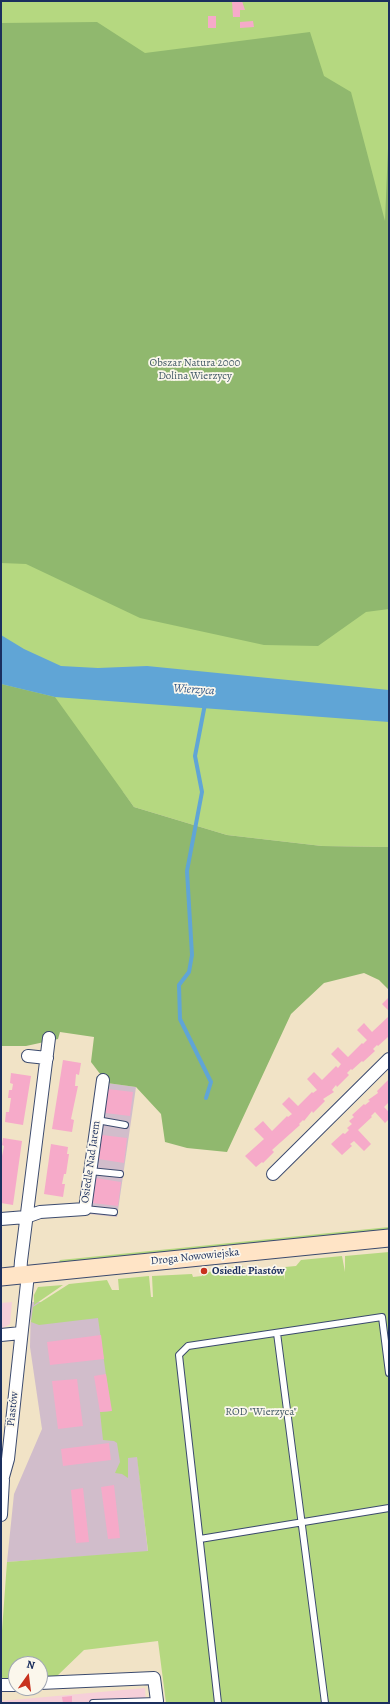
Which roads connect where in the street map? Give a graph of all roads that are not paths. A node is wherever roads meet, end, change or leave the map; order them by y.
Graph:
1 (49, 1038) dead end
2 (28, 1056) dead end
3 (47, 1058) junction
4 (389, 1059) edge
5 (103, 1080) dead end
6 (97, 1120) junction
7 (125, 1125) dead end
8 (90, 1171) junction
9 (120, 1174) dead end
10 (272, 1174) dead end
11 (85, 1209) junction
12 (114, 1212) dead end
13 (26, 1217) junction
14 (1, 1220) edge
15 (389, 1238) edge
16 (24, 1274) junction
17 (1, 1277) edge
18 (21, 1333) junction
19 (277, 1333) junction
20 (1, 1335) edge
21 (389, 1373) edge
22 (2, 1482) edge
23 (389, 1508) edge
24 (1, 1515) edge
25 (301, 1522) junction
26 (200, 1539) junction
27 (48, 1683) edge
28 (157, 1702) edge
29 (93, 1703) edge
30 (218, 1703) edge
31 (325, 1703) edge

1 - 3 street
2 - 3 street
3 - 13 street
4 - 10 street
5 - 6 street, Osiedle Nad Jarem
6 - 7 lane
6 - 8 street, Osiedle Nad Jarem
8 - 9 lane
8 - 11 street, Osiedle Nad Jarem
11 - 12 lane
11 - 13 street, Osiedle Nad Jarem
13 - 14 street, Osiedle Nad Jarem
13 - 16 street
15 - 16 street, Droga Nowowiejska
16 - 17 street, Droga Nowowiejska
16 - 18 street, Piastów
18 - 20 street
18 - 22 street, Piastów
19 - 21 lane
19 - 25 lane
19 - 26 lane
22 - 24 street, Piastów
23 - 25 lane
25 - 26 lane
25 - 31 lane
26 - 30 lane
27 - 28 street
28 - 29 lane

